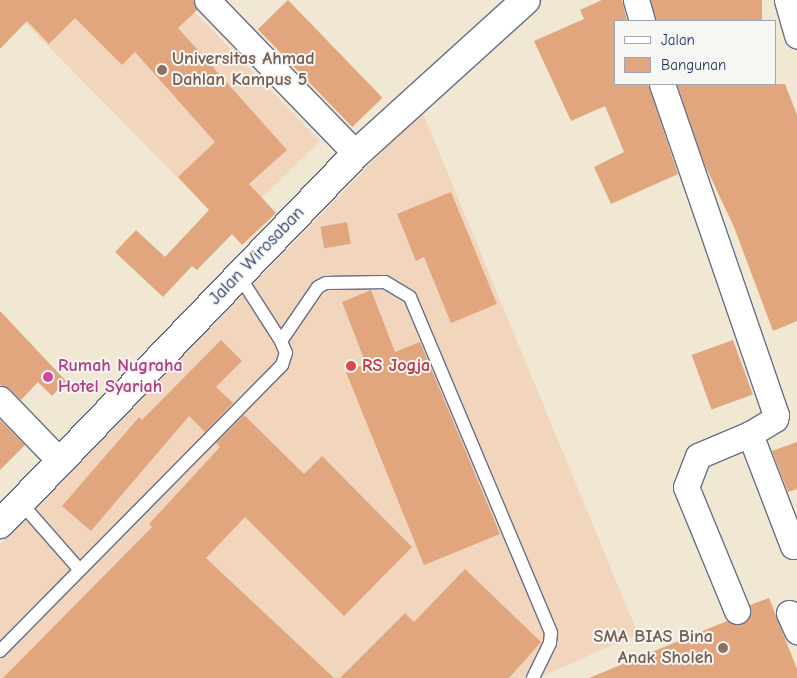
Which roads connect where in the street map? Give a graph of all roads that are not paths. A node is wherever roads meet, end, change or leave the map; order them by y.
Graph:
1 (207, 0) edge
2 (526, 0) edge
3 (636, 0) edge
4 (642, 20) edge
5 (662, 85) edge
6 (356, 154) junction
7 (243, 279) junction
8 (281, 341) junction
9 (0, 400) edge
10 (750, 434) junction
11 (59, 460) junction
12 (21, 503) junction
13 (0, 524) edge
14 (793, 546) dead end
15 (80, 569) junction
16 (737, 610) dead end
17 (0, 651) edge
18 (533, 678) edge

1 - 6 street
2 - 6 main road, Jalan Wirosaban
3 - 4 street
5 - 10 street
6 - 7 main road, Jalan Wirosaban
7 - 8 lane
7 - 11 main road, Jalan Wirosaban
8 - 15 lane
8 - 18 lane
9 - 11 street
10 - 14 street
10 - 16 street
11 - 12 main road, Jalan Wirosaban
12 - 13 main road, Jalan Wirosaban
12 - 15 lane
15 - 17 lane

